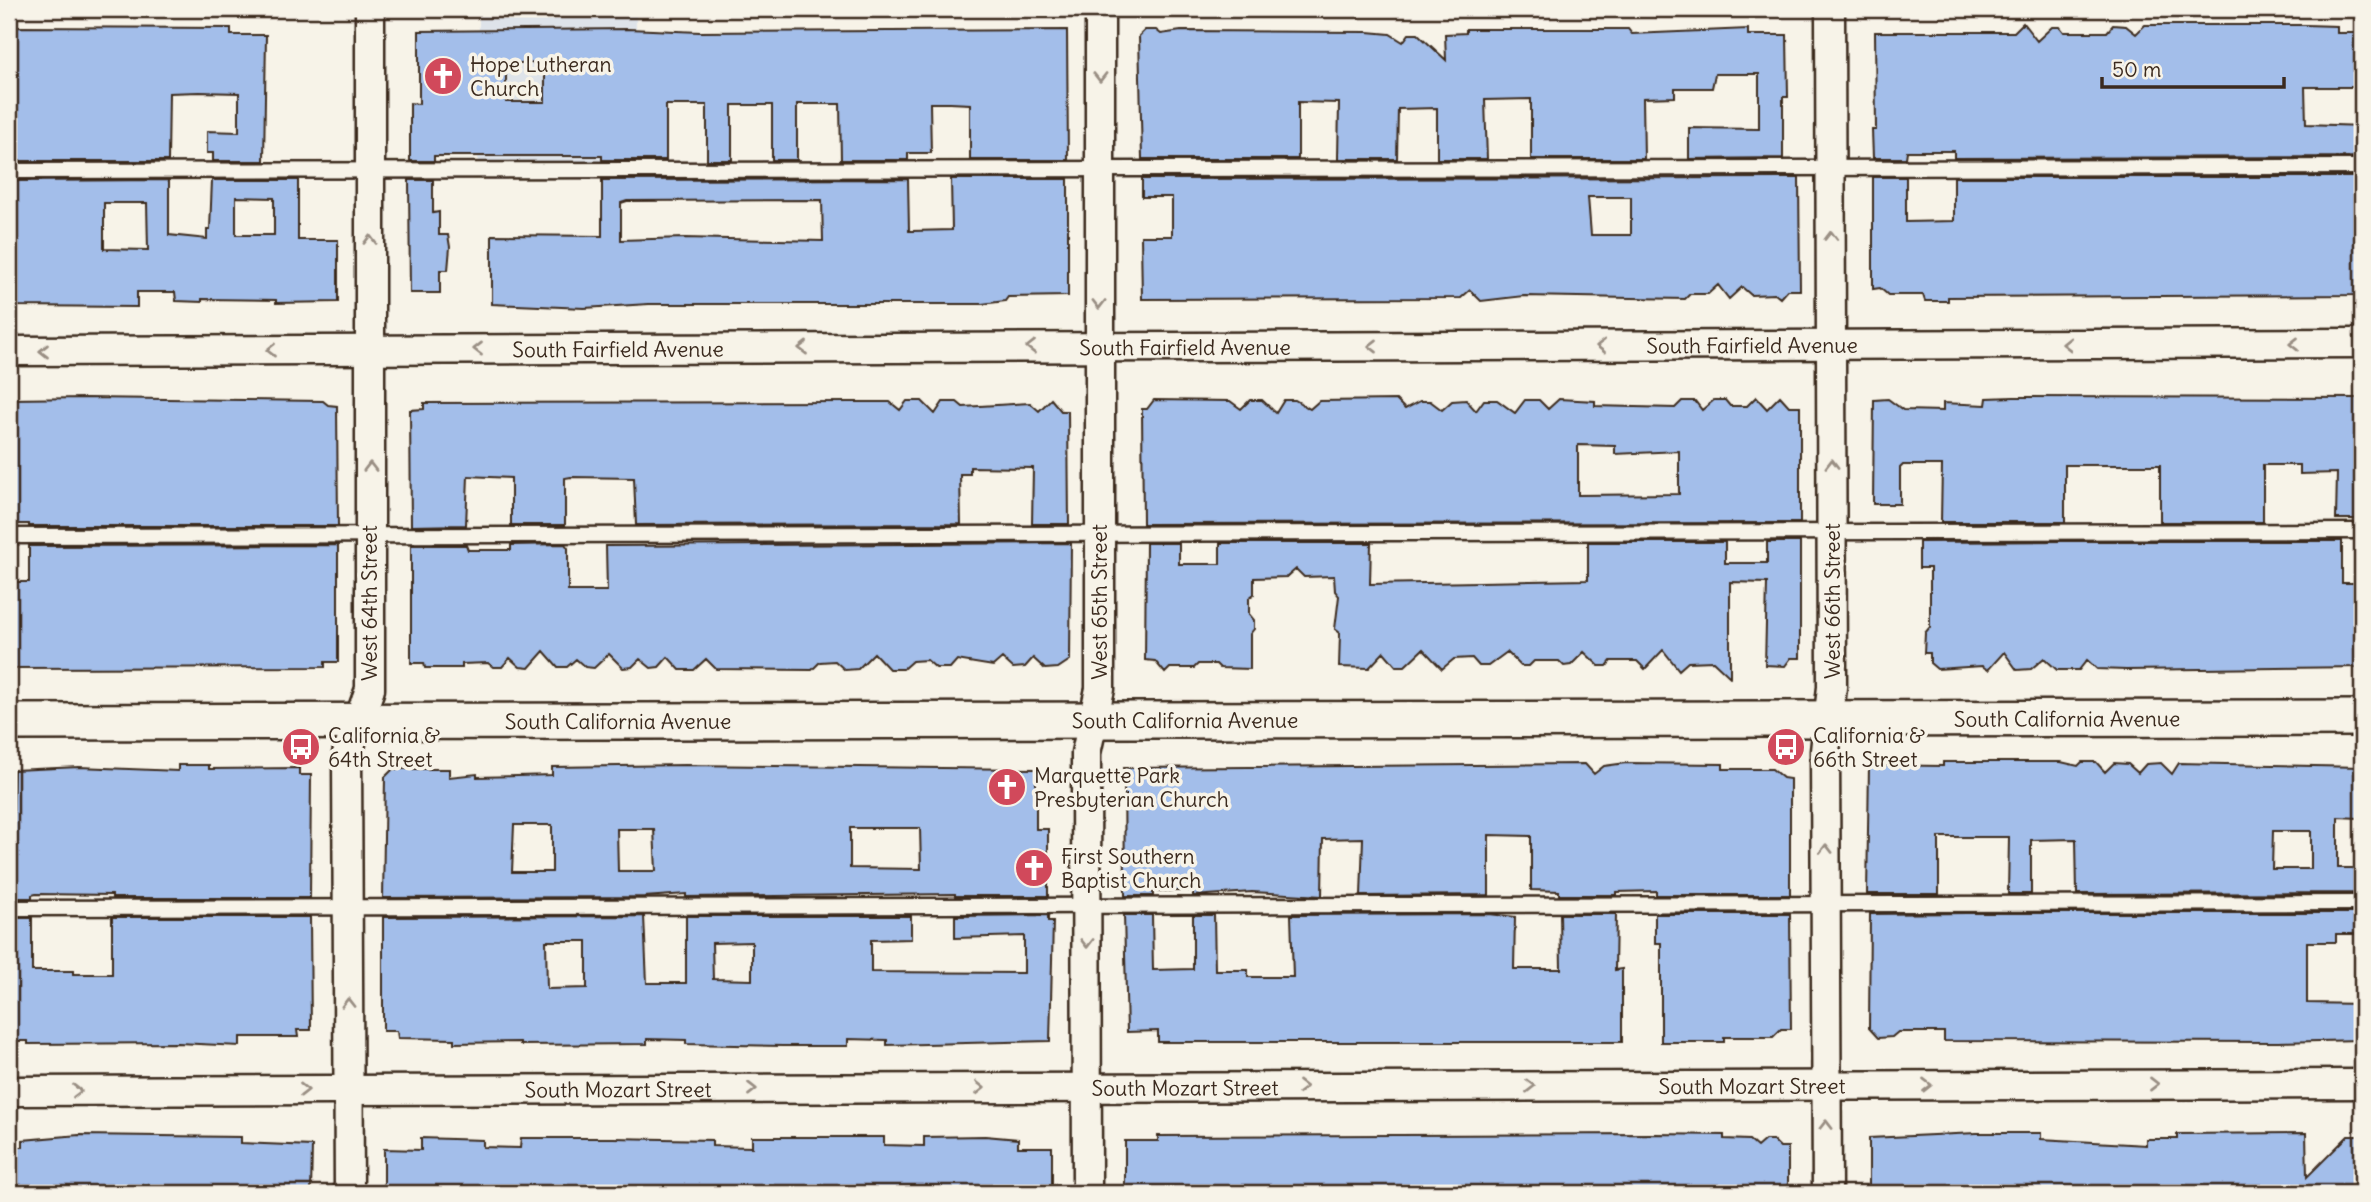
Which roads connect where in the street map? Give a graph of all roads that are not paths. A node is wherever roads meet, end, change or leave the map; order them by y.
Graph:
1 (370, 9) edge
2 (1100, 9) edge
3 (1830, 9) edge
4 (2362, 167) edge
5 (1831, 168) junction
6 (1100, 169) junction
7 (370, 170) junction
8 (9, 171) edge
9 (2362, 343) edge
10 (1831, 345) junction
11 (1099, 347) junction
12 (370, 349) junction
13 (9, 351) edge
14 (2362, 531) edge
15 (1832, 532) junction
16 (1099, 534) junction
17 (370, 536) junction
18 (9, 537) edge
19 (2362, 718) edge
20 (1829, 719) junction
21 (1093, 721) junction
22 (9, 722) edge
23 (359, 722) junction
24 (1826, 903) junction
25 (2362, 903) edge
26 (1087, 905) junction
27 (348, 907) junction
28 (9, 908) edge
29 (2362, 1084) edge
30 (1826, 1086) junction
31 (1087, 1088) junction
32 (348, 1090) junction
33 (9, 1091) edge
34 (349, 1193) edge
35 (1087, 1193) edge
36 (1827, 1193) edge

1 - 7 street, West 64th Street
2 -> 6 street, West 65th Street
3 - 5 street, West 66th Street
4 - 5 lane
5 - 6 lane
10 -> 5 street, West 66th Street
6 - 7 lane
6 -> 11 street, West 65th Street
7 - 8 lane
12 -> 7 street, West 64th Street
9 -> 10 street, South Fairfield Avenue
10 -> 11 street, South Fairfield Avenue
15 -> 10 street, West 66th Street
11 -> 12 street, South Fairfield Avenue
11 - 16 street, West 65th Street
12 -> 13 street, South Fairfield Avenue
17 -> 12 street, West 64th Street
14 - 15 lane
15 - 16 lane
15 - 20 street, West 66th Street
16 - 17 lane
16 - 21 street, West 65th Street
17 - 18 lane
17 - 23 street, West 64th Street
19 - 20 street, South California Avenue
20 - 21 street, South California Avenue
24 -> 20 street, West 66th Street
21 - 23 street, South California Avenue
21 - 26 street, West 65th Street
22 - 23 street, South California Avenue
23 - 27 street, West 64th Street
24 - 25 lane
24 - 26 lane
24 - 30 street, West 66th Street
26 - 27 lane
26 -> 31 street, West 65th Street
27 - 28 lane
32 -> 27 street, West 64th Street
30 -> 29 street, South Mozart Street
31 -> 30 street, South Mozart Street
36 -> 30 street, West 66th Street
32 -> 31 street, South Mozart Street
31 - 35 street, West 65th Street
33 -> 32 street, South Mozart Street
32 - 34 street, West 64th Street

